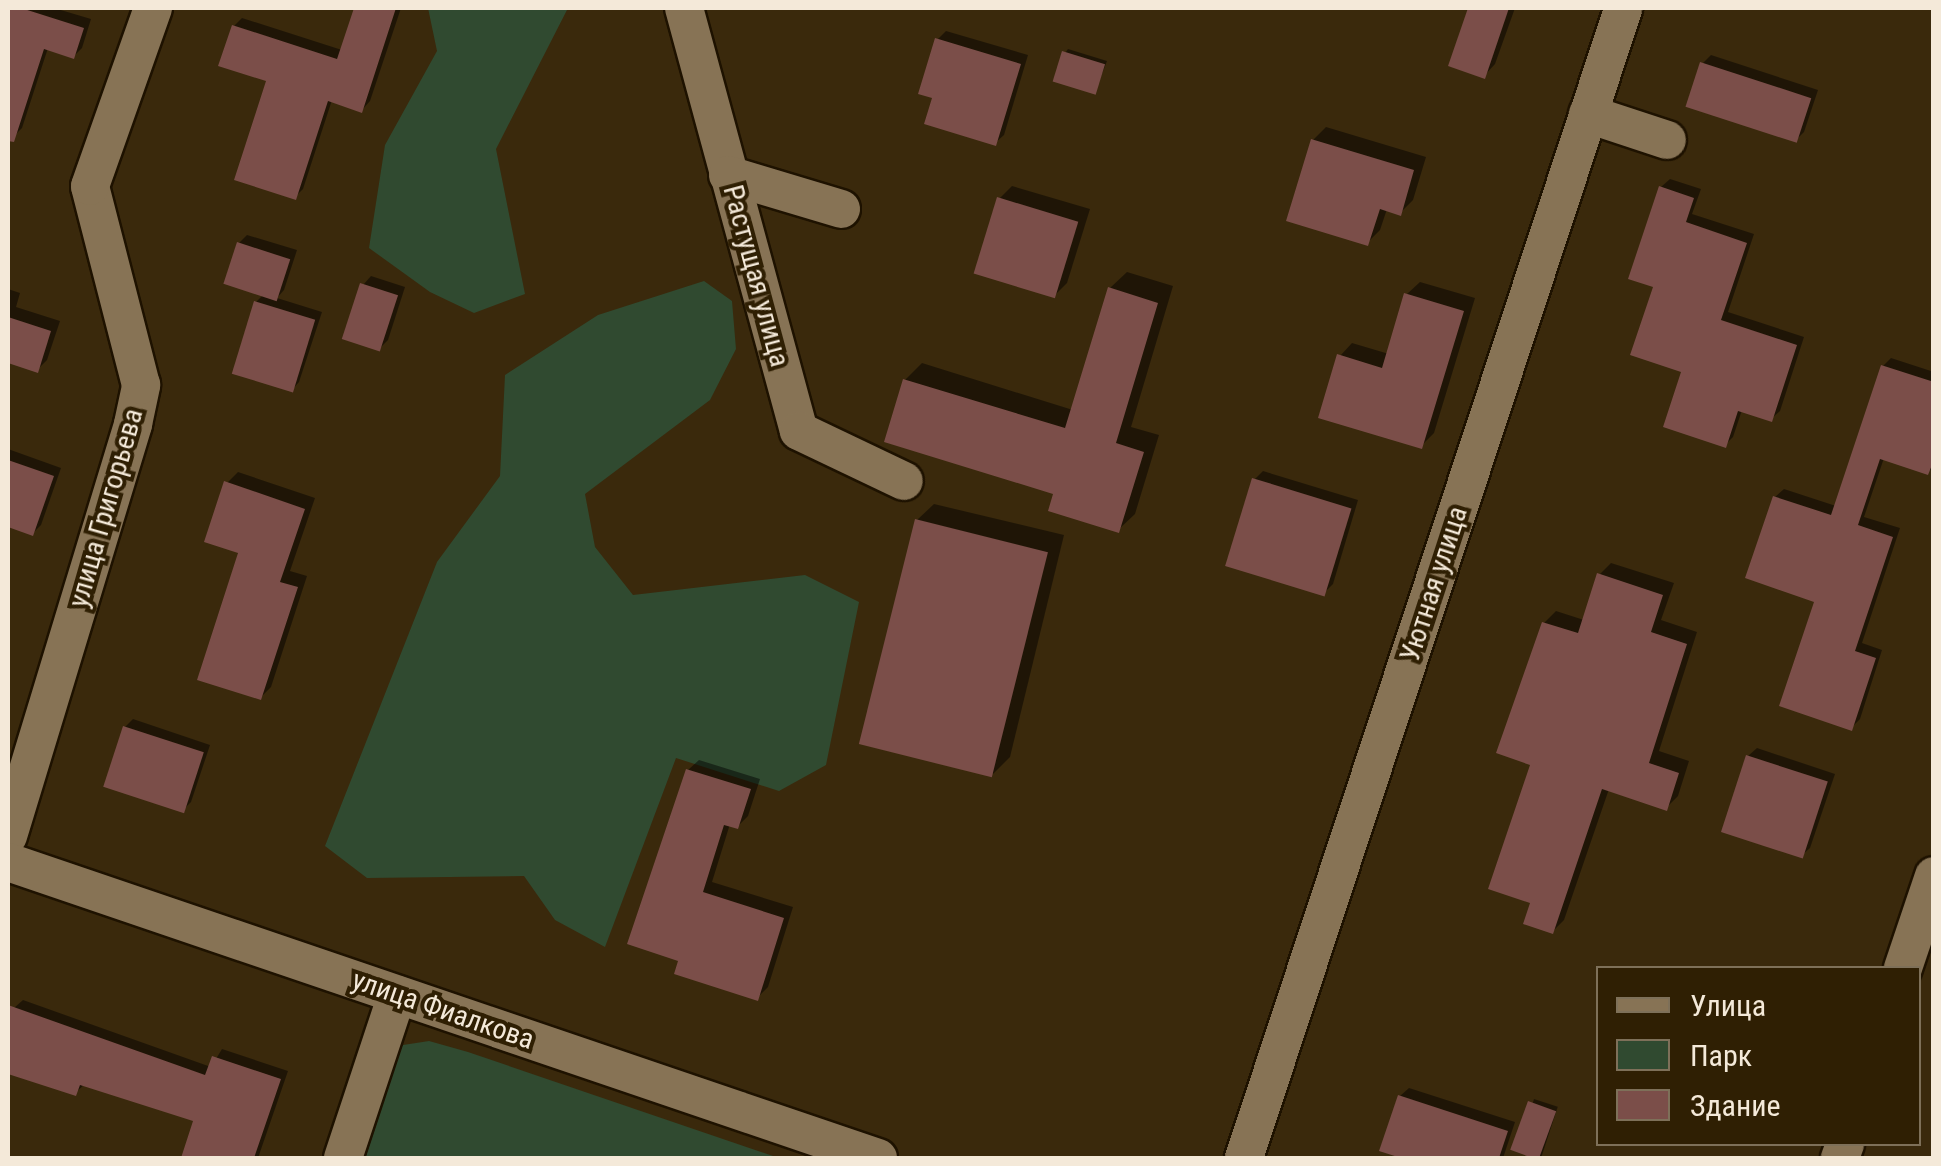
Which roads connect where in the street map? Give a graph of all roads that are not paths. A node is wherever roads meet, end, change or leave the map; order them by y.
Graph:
1 (152, 8) edge
2 (684, 8) edge
3 (1624, 9) edge
4 (1588, 114) junction
5 (1667, 140) dead end
6 (728, 175) junction
7 (841, 209) dead end
8 (904, 481) dead end
9 (8, 836) edge
10 (8, 862) edge
11 (1934, 876) edge
12 (1904, 966) edge
13 (397, 995) junction
14 (342, 1158) edge
15 (878, 1158) edge
16 (1244, 1158) edge

1 - 9 street, улица Григорьева
2 - 6 street, Растущая улица
3 - 4 street, Уютная улица
4 - 5 street
4 - 16 street, Уютная улица
6 - 7 street
6 - 8 street, Растущая улица
10 - 13 street, улица Фиалкова
11 - 12 street
13 - 14 street
13 - 15 street, улица Фиалкова

